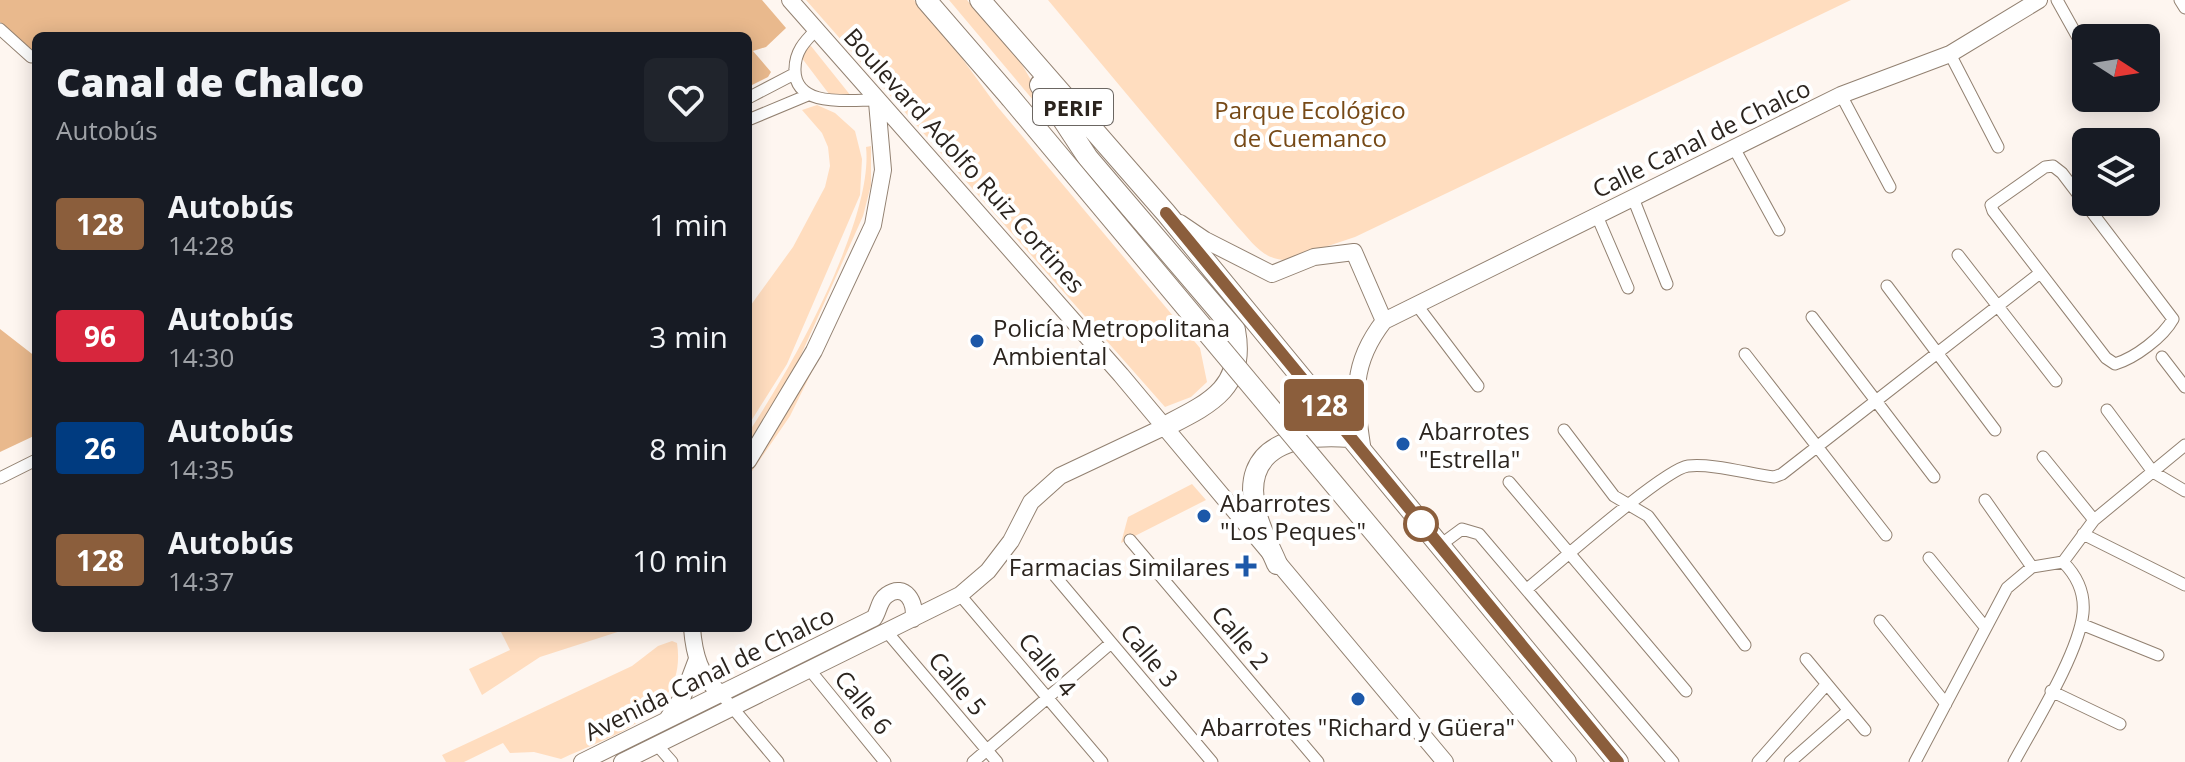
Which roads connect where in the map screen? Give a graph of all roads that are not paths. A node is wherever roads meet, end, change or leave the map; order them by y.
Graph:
1 (790, 0) edge
2 (926, 0) edge
3 (980, 0) edge
4 (2039, 0) edge
5 (2057, 0) edge
6 (2180, 0) edge
7 (2185, 8) edge
8 (1001, 25) junction
9 (2072, 27) edge
10 (0, 29) edge
11 (816, 30) junction
12 (1950, 54) junction
13 (31, 57) dead end
14 (794, 74) junction
15 (808, 95) junction
16 (1841, 95) junction
17 (752, 96) edge
18 (876, 101) junction
19 (752, 118) edge
20 (1998, 147) dead end
21 (1734, 148) junction
22 (1890, 187) dead end
23 (1633, 198) junction
24 (1166, 213) junction
25 (1597, 216) junction
26 (1779, 230) dead end
27 (1958, 255) dead end
28 (2040, 273) junction
29 (1667, 284) dead end
30 (1887, 286) dead end
31 (1628, 288) dead end
32 (1416, 304) junction
33 (1998, 305) junction
34 (1382, 314) junction
35 (1812, 317) dead end
36 (1937, 352) junction
37 (1745, 354) dead end
38 (2162, 357) dead end
39 (2056, 381) dead end
40 (2183, 382) edge
41 (1478, 386) dead end
42 (1878, 400) junction
43 (2107, 410) dead end
44 (1164, 427) junction
45 (1564, 430) dead end
46 (1995, 430) dead end
47 (1350, 437) junction
48 (2185, 445) edge
49 (1817, 447) junction
50 (752, 454) edge
51 (1363, 454) junction
52 (2043, 457) dead end
53 (32, 462) edge
54 (2153, 472) junction
55 (1934, 477) dead end
56 (0, 478) edge
57 (1509, 482) dead end
58 (2185, 491) edge
59 (1985, 500) dead end
60 (1630, 504) junction
61 (2094, 520) junction
62 (2083, 534) junction
63 (1886, 535) dead end
64 (1130, 540) dead end
65 (1439, 546) junction
66 (1570, 554) junction
67 (1929, 558) dead end
68 (2063, 562) junction
69 (1277, 564) junction
70 (2032, 567) junction
71 (1055, 576) dead end
72 (2185, 585) edge
73 (1527, 589) junction
74 (960, 595) junction
75 (913, 619) junction
76 (1880, 621) dead end
77 (2081, 624) junction
78 (1985, 627) junction
79 (692, 632) edge
80 (887, 632) junction
81 (1111, 643) junction
82 (1745, 645) dead end
83 (695, 653) junction
84 (2158, 655) dead end
85 (1806, 659) dead end
86 (809, 669) junction
87 (1826, 685) junction
88 (1686, 691) dead end
89 (2051, 691) junction
90 (1048, 698) junction
91 (727, 701) junction
92 (1946, 704) junction
93 (1848, 711) junction
94 (668, 718) junction
95 (2120, 724) dead end
96 (1865, 730) dead end
97 (657, 745) junction
98 (987, 750) junction
99 (1920, 761) edge
100 (2017, 761) edge
101 (582, 762) edge
102 (622, 762) edge
103 (672, 762) edge
104 (778, 762) edge
105 (885, 762) edge
106 (973, 762) edge
107 (997, 762) edge
108 (1102, 762) edge
109 (1212, 762) edge
110 (1318, 762) edge
111 (1445, 762) edge
112 (1566, 762) edge
113 (1618, 762) edge
114 (1673, 762) edge
115 (1758, 762) edge
116 (1790, 762) edge

1 - 11 main road, Boulevard Adolfo Ruiz Cortines
2 - 112 highway, PERIF, bridge
3 - 8 highway, PERIF
4 - 12 main road, Calle Canal de Chalco
5 - 9 street
6 - 7 street
8 - 24 highway, PERIF
8 - 44 highway
10 - 13 street
11 - 14 street
11 - 18 main road, Boulevard Adolfo Ruiz Cortines
12 - 16 main road, Calle Canal de Chalco
12 - 20 street
14 - 15 street
14 - 17 street
15 - 18 street
15 - 19 street
16 - 21 main road, Calle Canal de Chalco
16 - 22 street
18 - 44 main road, Boulevard Adolfo Ruiz Cortines
18 - 50 main road
21 - 23 main road, Calle Canal de Chalco
21 - 26 street
23 - 25 main road, Calle Canal de Chalco
23 - 29 street
24 - 34 main road
24 - 47 highway, PERIF
25 - 31 street
25 - 32 main road, Calle Canal de Chalco
27 - 33 street
28 - 28 street
28 - 33 street
30 - 36 street
32 - 34 main road, Calle Canal de Chalco
32 - 41 street
33 - 36 street
33 - 39 street
34 - 51 main road, Calle Canal de Chalco
35 - 42 street
36 - 42 street
36 - 46 street
37 - 49 street
38 - 40 street
42 - 49 street
42 - 55 street
43 - 54 street
44 - 69 main road, Boulevard Adolfo Ruiz Cortines
44 - 74 main road, Avenida Canal de Chalco
45 - 60 street
47 - 51 highway, PERIF
47 - 69 highway
48 - 54 street
49 - 60 street
49 - 63 street
51 - 65 highway, PERIF
52 - 61 street
53 - 56 street
54 - 58 street
54 - 61 street
57 - 66 street
59 - 70 street
60 - 66 street
60 - 82 street
61 - 62 street
62 - 68 street
62 - 72 street
64 - 110 street, Calle 2
65 - 73 street
65 - 113 highway, PERIF
66 - 73 street
66 - 88 street
67 - 78 street
68 - 70 street
68 - 77 street
69 - 111 main road, Boulevard Adolfo Ruiz Cortines
70 - 78 street
71 - 81 street, Calle 3
73 - 114 street
74 - 75 main road, Avenida Canal de Chalco
74 - 90 street, Calle 4
75 - 80 main road, Avenida Canal de Chalco
75 - 91 main road, Avenida Canal de Chalco
76 - 92 street
77 - 84 street
77 - 89 street
78 - 92 street
79 - 83 main road
80 - 86 main road, Avenida Canal de Chalco
80 - 98 street, Calle 5
81 - 90 street
81 - 109 street, Calle 3
83 - 91 main road
83 - 94 main road
85 - 87 street
86 - 91 main road, Avenida Canal de Chalco
86 - 105 street, Calle 6
87 - 93 street
87 - 115 street
89 - 95 street
89 - 100 street
90 - 98 street
90 - 108 street, Calle 4
91 - 94 main road, Avenida Canal de Chalco
91 - 97 main road, Avenida Canal de Chalco
91 - 104 street
92 - 99 street
93 - 96 street
93 - 116 street
94 - 101 main road, Avenida Canal de Chalco
97 - 102 main road, Avenida Canal de Chalco
97 - 103 street
98 - 106 street
98 - 107 street, Calle 5

